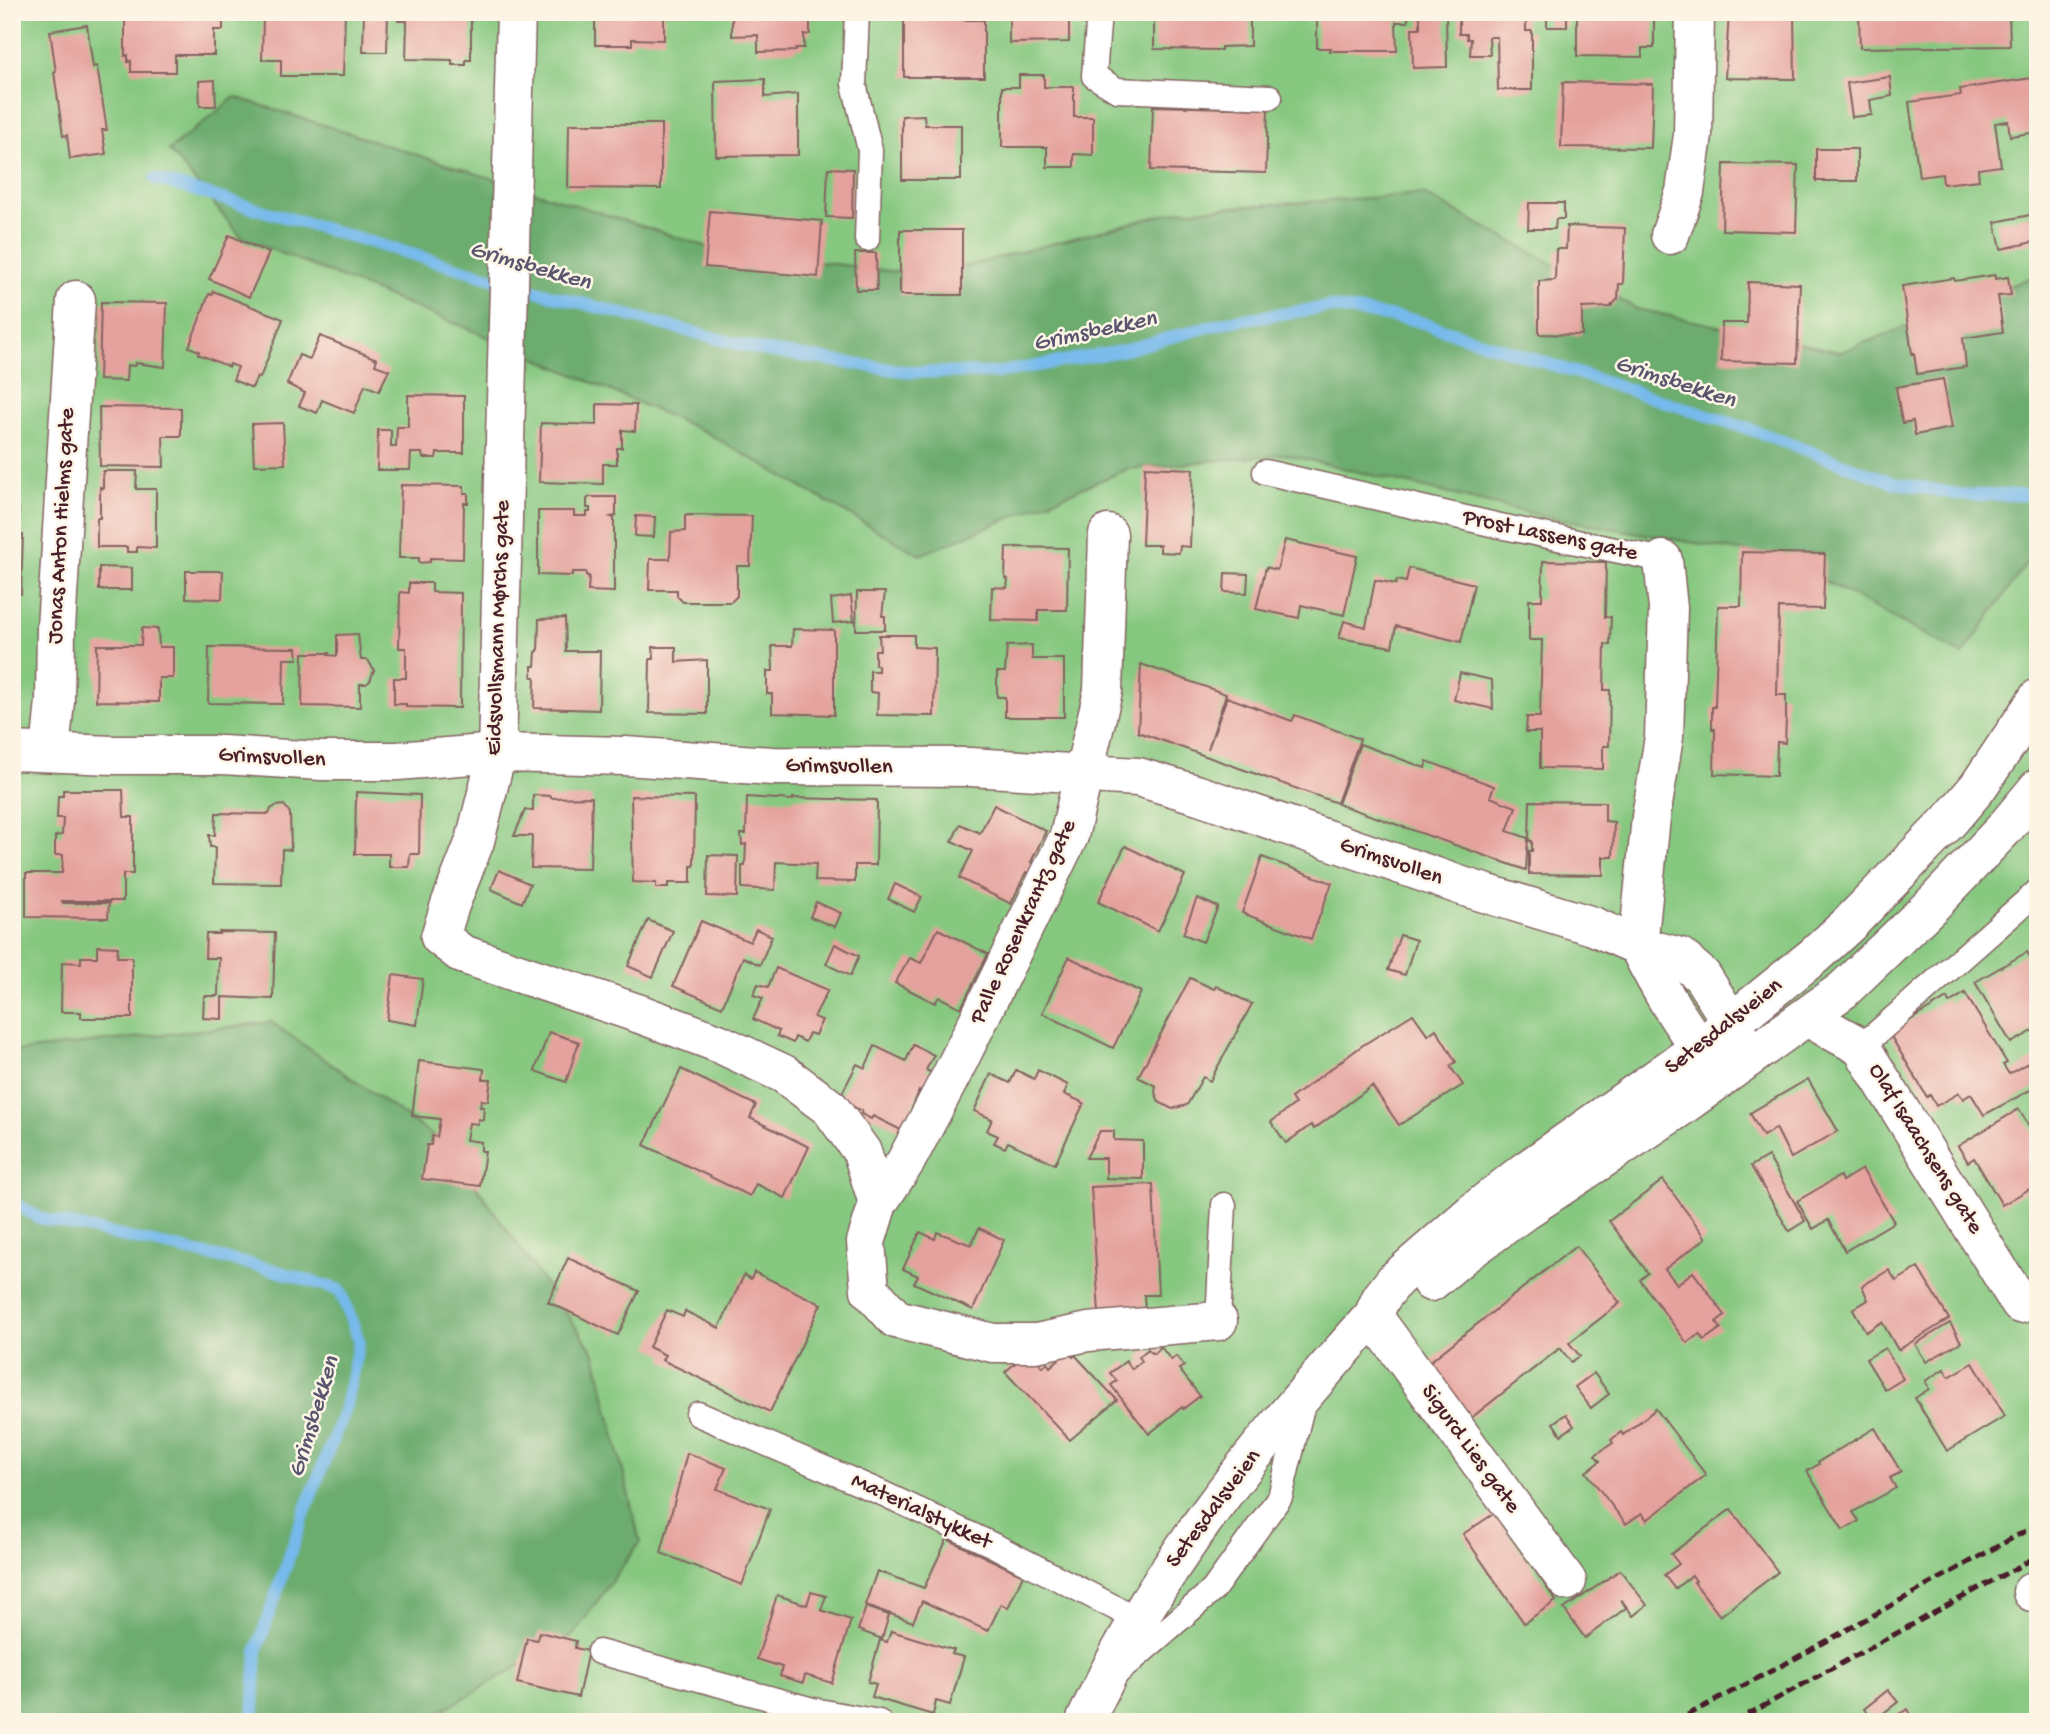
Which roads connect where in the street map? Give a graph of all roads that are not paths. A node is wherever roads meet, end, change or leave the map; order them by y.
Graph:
1 (516, 12) edge
2 (857, 12) edge
3 (1099, 12) edge
4 (1695, 12) edge
5 (1270, 97) dead end
6 (1670, 235) dead end
7 (867, 239) dead end
8 (76, 300) dead end
9 (1265, 472) dead end
10 (1108, 534) dead end
11 (1663, 560) joint
12 (2038, 698) edge
13 (12, 751) edge
14 (50, 752) junction
15 (497, 753) junction
16 (1085, 775) junction
17 (2038, 788) edge
18 (2038, 891) edge
19 (1638, 946) junction
20 (1807, 1017) junction
21 (1731, 1024) junction
22 (1861, 1046) junction
23 (1701, 1047) junction
24 (1739, 1065) junction
25 (878, 1203) junction
26 (1224, 1205) dead end
27 (2020, 1304) dead end
28 (1373, 1316) junction
29 (1218, 1321) joint
30 (1305, 1394) junction
31 (698, 1413) dead end
32 (1567, 1581) dead end
33 (1139, 1620) junction
34 (599, 1652) dead end
35 (1101, 1687) junction
36 (879, 1722) edge
37 (1085, 1722) edge

1 - 15 main road, Eidsvollsmann Mørchs gate
2 - 7 lane
3 - 5 lane
4 - 6 main road
8 - 14 main road, Jonas Anton Hielms gate
9 - 11 lane, Prost Lassens gate
10 - 16 main road, Palle Rosenkrantz gate
11 - 19 main road, Prost Lassens gate
12 - 21 main road, Setesdalsveien
13 - 14 main road, Grimsvollen
14 - 15 main road, Grimsvollen
15 - 16 main road, Grimsvollen
15 - 25 main road, Eidsvollsmann Mørchs gate
16 - 19 main road, Grimsvollen
16 - 25 main road, Palle Rosenkrantz gate
17 - 20 main road, Setesdalsveien
18 - 22 lane
19 - 21 main road, Grimsvollen
19 - 23 main road
20 - 22 main road, Olaf Isaachsens gate
20 - 24 main road, Setesdalsveien
21 - 23 main road, Setesdalsveien
21 - 24 main road, Grimsvollen
22 - 27 main road, Olaf Isaachsens gate
23 - 24 main road
23 - 28 main road, Setesdalsveien
24 - 28 main road, Setesdalsveien
25 - 29 main road, Palle Rosenkrantz gate
26 - 29 lane, Palle Rosenkrantz gate
28 - 30 main road, Setesdalsveien
28 - 32 main road, Sigurd Lies gate
30 - 33 main road, Setesdalsveien
30 - 35 lane
31 - 33 lane, Materialstykket
33 - 35 main road, Setesdalsveien
34 - 36 lane
35 - 37 main road, Setesdalsveien

